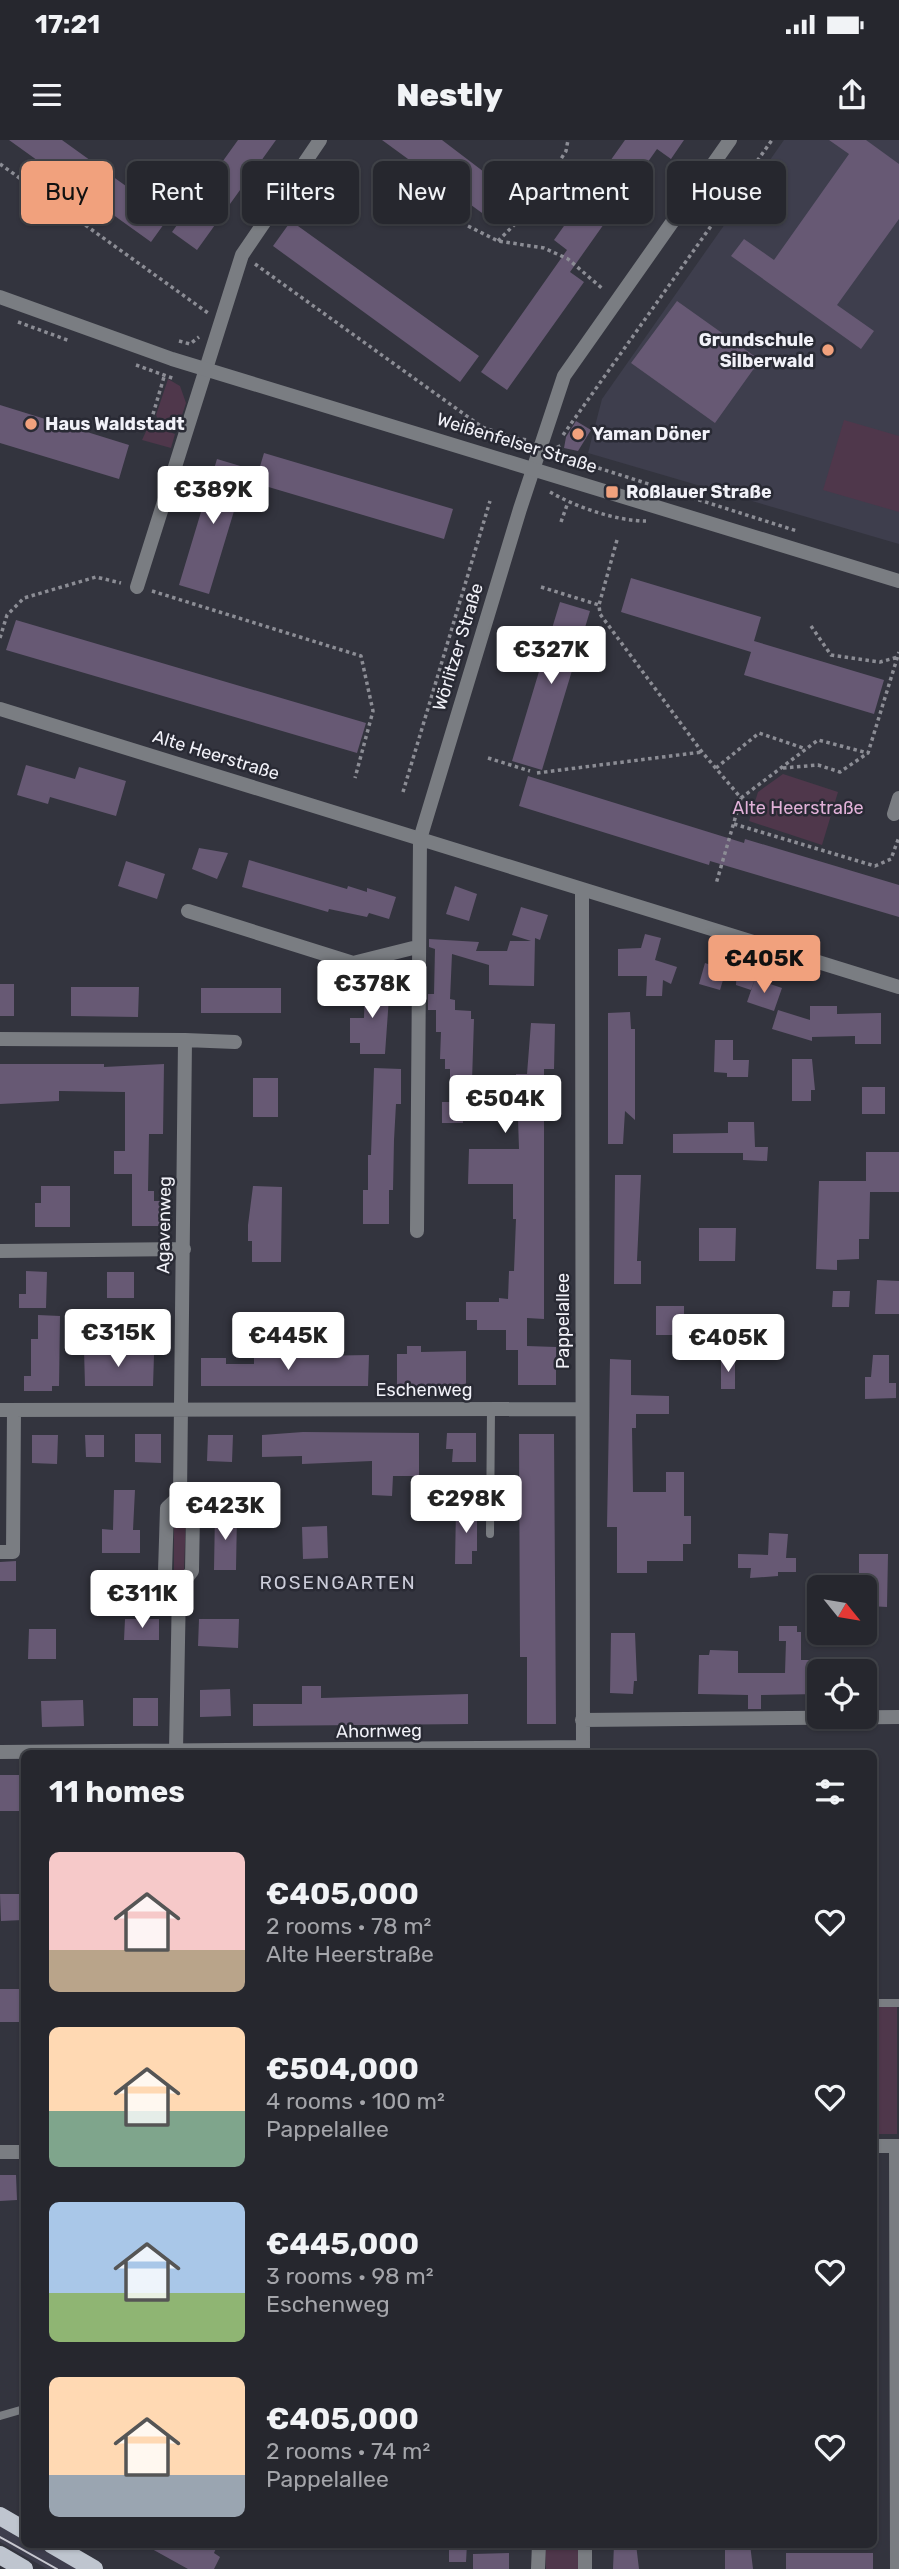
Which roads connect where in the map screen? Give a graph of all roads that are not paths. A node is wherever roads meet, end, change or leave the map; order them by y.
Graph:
1 (320, 140) edge
2 (730, 140) edge
3 (0, 297) edge
4 (205, 368) junction
5 (533, 467) junction
6 (899, 581) edge
7 (137, 587) road end
8 (0, 709) edge
9 (899, 799) edge
10 (894, 814) dead end
11 (420, 839) junction
12 (582, 889) junction
13 (188, 911) dead end
14 (417, 947) junction
15 (899, 987) edge
16 (0, 1039) edge
17 (185, 1040) junction
18 (234, 1042) dead end
19 (417, 1231) dead end
20 (184, 1249) junction
21 (0, 1251) edge
22 (491, 1409) junction
23 (582, 1409) junction
24 (7, 1410) edge
25 (180, 1410) junction
26 (180, 1496) junction
27 (491, 1534) dead end
28 (0, 1552) edge
29 (179, 1588) junction
30 (899, 1717) edge
31 (582, 1720) junction
32 (176, 1750) edge
33 (583, 1750) edge
34 (0, 1752) edge
35 (21, 1752) edge
36 (877, 2003) edge
37 (899, 2003) edge
38 (877, 2146) edge
39 (897, 2146) edge
40 (0, 2152) edge
41 (21, 2152) edge
42 (21, 2410) edge
43 (0, 2416) edge
44 (0, 2516) edge
45 (21, 2528) edge
46 (58, 2548) edge
47 (539, 2548) edge
48 (585, 2548) edge
49 (0, 2555) edge
50 (24, 2569) edge
51 (94, 2569) edge
52 (538, 2569) edge
53 (585, 2569) edge
54 (897, 2569) edge

1 - 4 street
2 - 5 street
3 - 4 street, Weißenfelser Straße
4 - 5 street, Weißenfelser Straße
4 - 7 street
5 - 6 street, Weißenfelser Straße
5 - 11 street, Wörlitzer Straße
8 - 11 street, Alte Heerstraße
9 - 10 street
11 - 12 street, Alte Heerstraße
11 - 14 street
12 - 15 street, Alte Heerstraße
12 - 23 street, Pappelallee
13 - 14 street
14 - 19 street
16 - 17 street
17 - 18 street
17 - 20 street, Agavenweg
20 - 21 street
20 - 25 street, Agavenweg
22 - 23 street, Eschenweg
22 - 25 street, Eschenweg
22 - 27 lane
23 - 31 street, Pappelallee
24 - 25 street, Eschenweg
24 - 28 street, Eschenweg
25 - 26 street
26 - 29 street
26 - 29 street
29 - 32 street
30 - 31 street
31 - 33 street, Pappelallee
34 - 35 street, Ahornweg
36 - 37 lane
38 - 39 street
39 - 54 street
40 - 41 street
42 - 43 lane
44 - 45 main road
46 - 51 main road
47 - 52 street
48 - 53 street
49 - 50 main road

